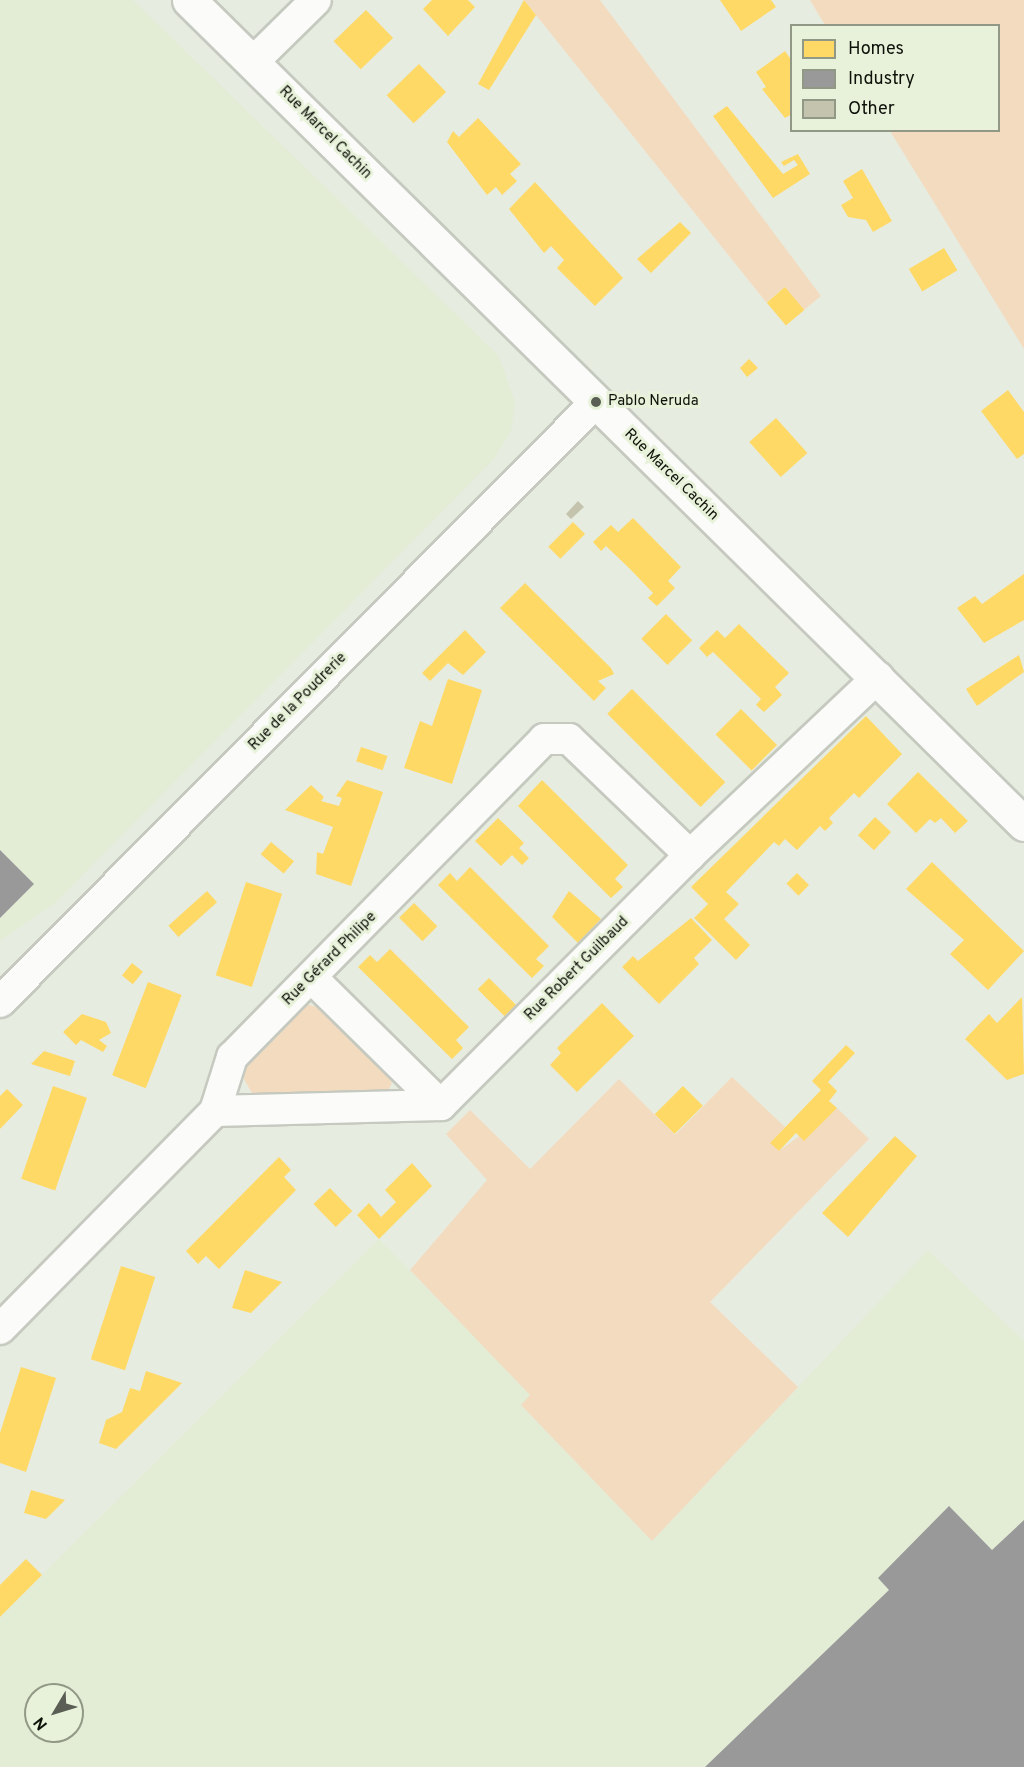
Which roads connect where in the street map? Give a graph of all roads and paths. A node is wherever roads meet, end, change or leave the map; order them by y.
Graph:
1 (189, 0) edge
2 (316, 0) edge
3 (253, 62) junction
4 (596, 402) junction
5 (878, 677) junction
6 (1024, 824) edge
7 (690, 855) junction
8 (312, 978) junction
9 (0, 1002) edge
10 (441, 1105) junction
11 (215, 1111) junction
12 (0, 1329) edge

1 - 3 street, Rue Marcel Cachin
2 - 3 street
3 - 4 street, Rue Marcel Cachin
4 - 5 street, Rue Marcel Cachin
4 - 9 street, Rue de la Poudrerie
5 - 6 street, Rue Marcel Cachin
5 - 7 street, Rue Robert Guilbaud
7 - 8 street, Rue Gérard Philipe
7 - 10 street, Rue Robert Guilbaud
8 - 10 street
8 - 11 street, Rue Gérard Philipe
10 - 11 street
11 - 12 street, Rue Gérard Philipe

